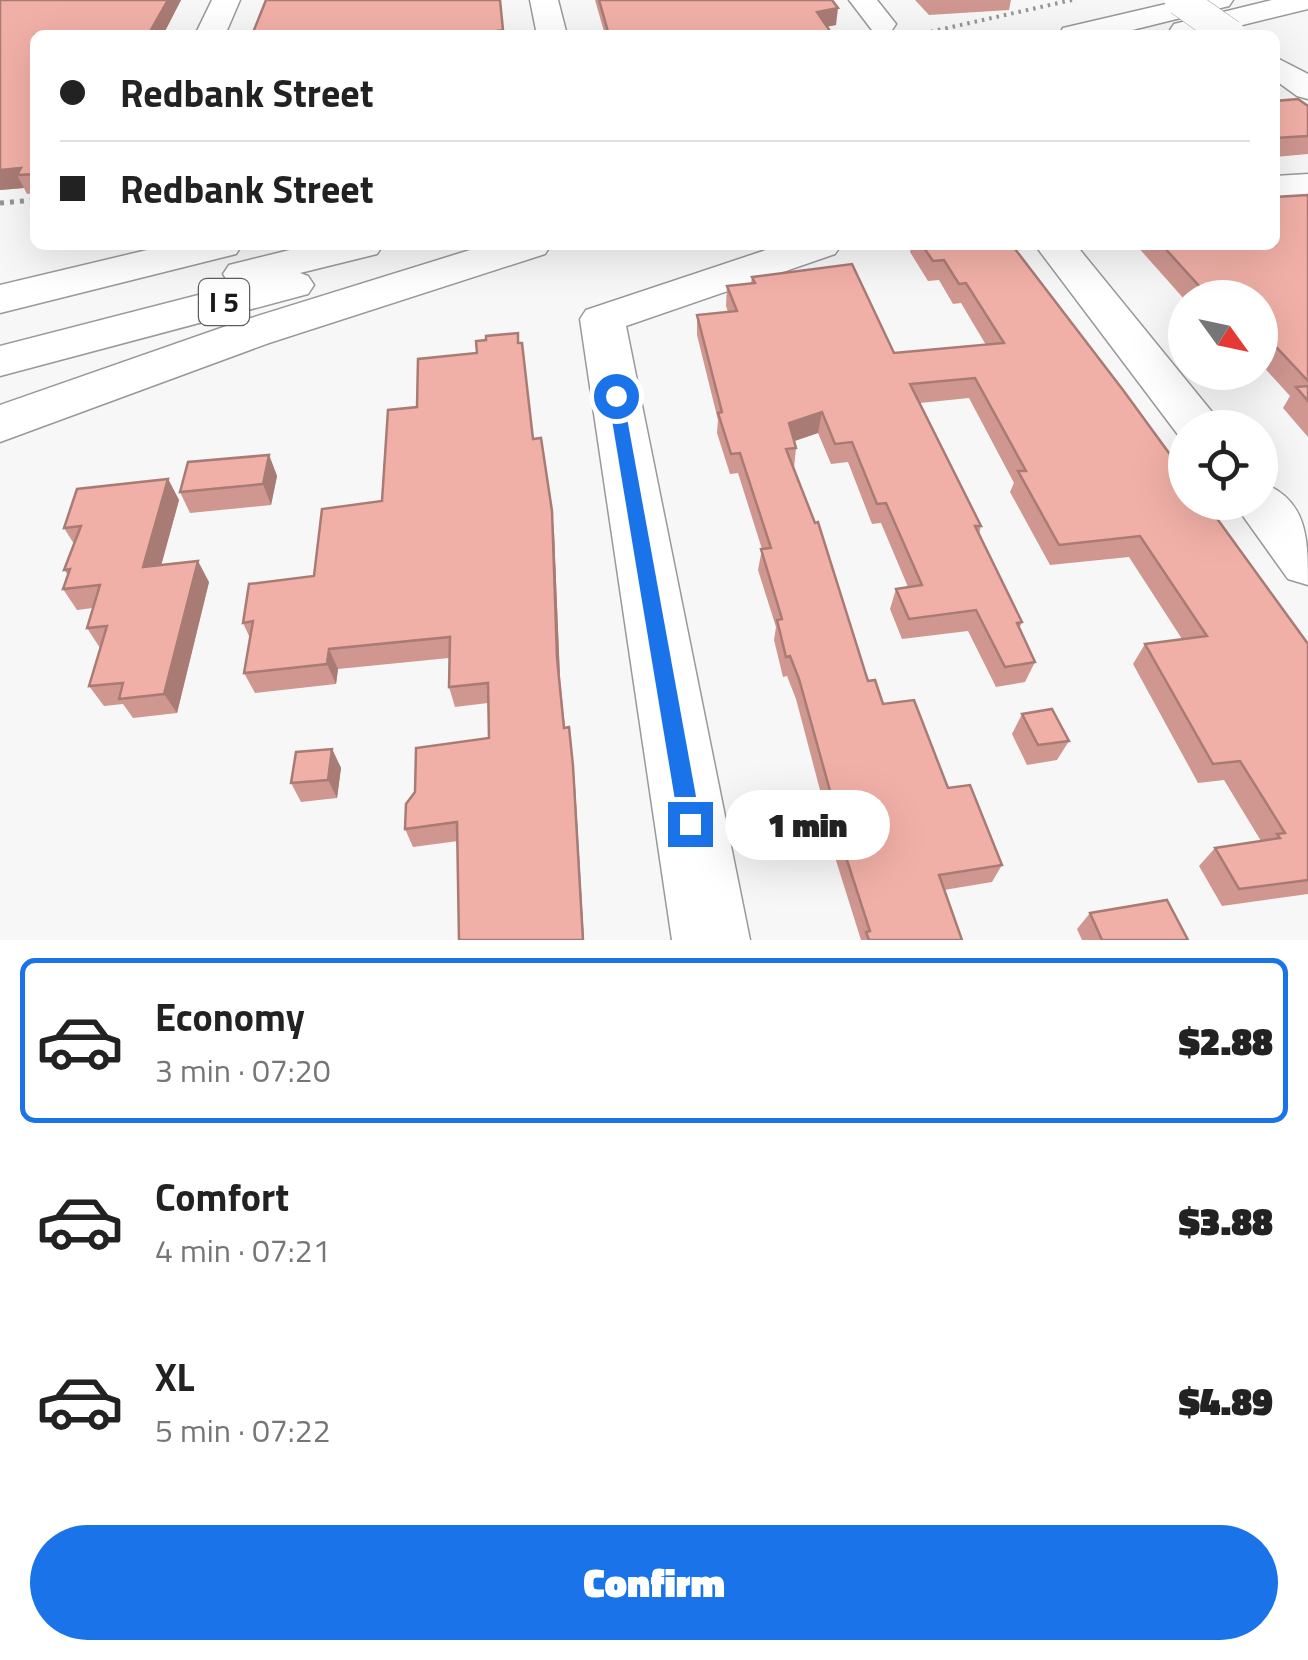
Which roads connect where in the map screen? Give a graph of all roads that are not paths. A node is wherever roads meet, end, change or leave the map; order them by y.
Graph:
1 (226, 0) edge
2 (544, 0) edge
3 (863, 0) edge
4 (1180, 0) edge
5 (1220, 0) edge
6 (1308, 4) edge
7 (1308, 21) edge
8 (882, 24) dead end
9 (212, 30) edge
10 (551, 30) edge
11 (1095, 30) edge
12 (1188, 30) edge
13 (1217, 30) edge
14 (1223, 30) edge
15 (1274, 30) edge
16 (1280, 70) edge
17 (1305, 87) edge
18 (1308, 185) edge
19 (1280, 187) edge
20 (65, 250) edge
21 (201, 250) edge
22 (300, 250) edge
23 (342, 250) edge
24 (429, 250) edge
25 (514, 250) edge
26 (806, 250) edge
27 (1058, 250) edge
28 (0, 261) edge
29 (0, 300) edge
30 (0, 325) edge
31 (0, 336) edge
32 (0, 360) edge
33 (1186, 410) edge
34 (0, 424) edge
35 (1274, 520) edge
36 (1308, 562) edge
37 (711, 940) edge

1 - 9 street
2 - 10 street
3 - 8 street
4 - 14 street, bridge
5 - 11 highway
6 - 12 highway
6 - 13 highway
7 - 15 highway
16 - 17 street
18 - 19 street
20 - 28 highway
21 - 29 highway, I 5
22 - 30 highway
23 - 31 highway
24 - 32 highway, I 5
25 - 34 highway
26 - 37 street
27 - 33 street
35 - 36 street

